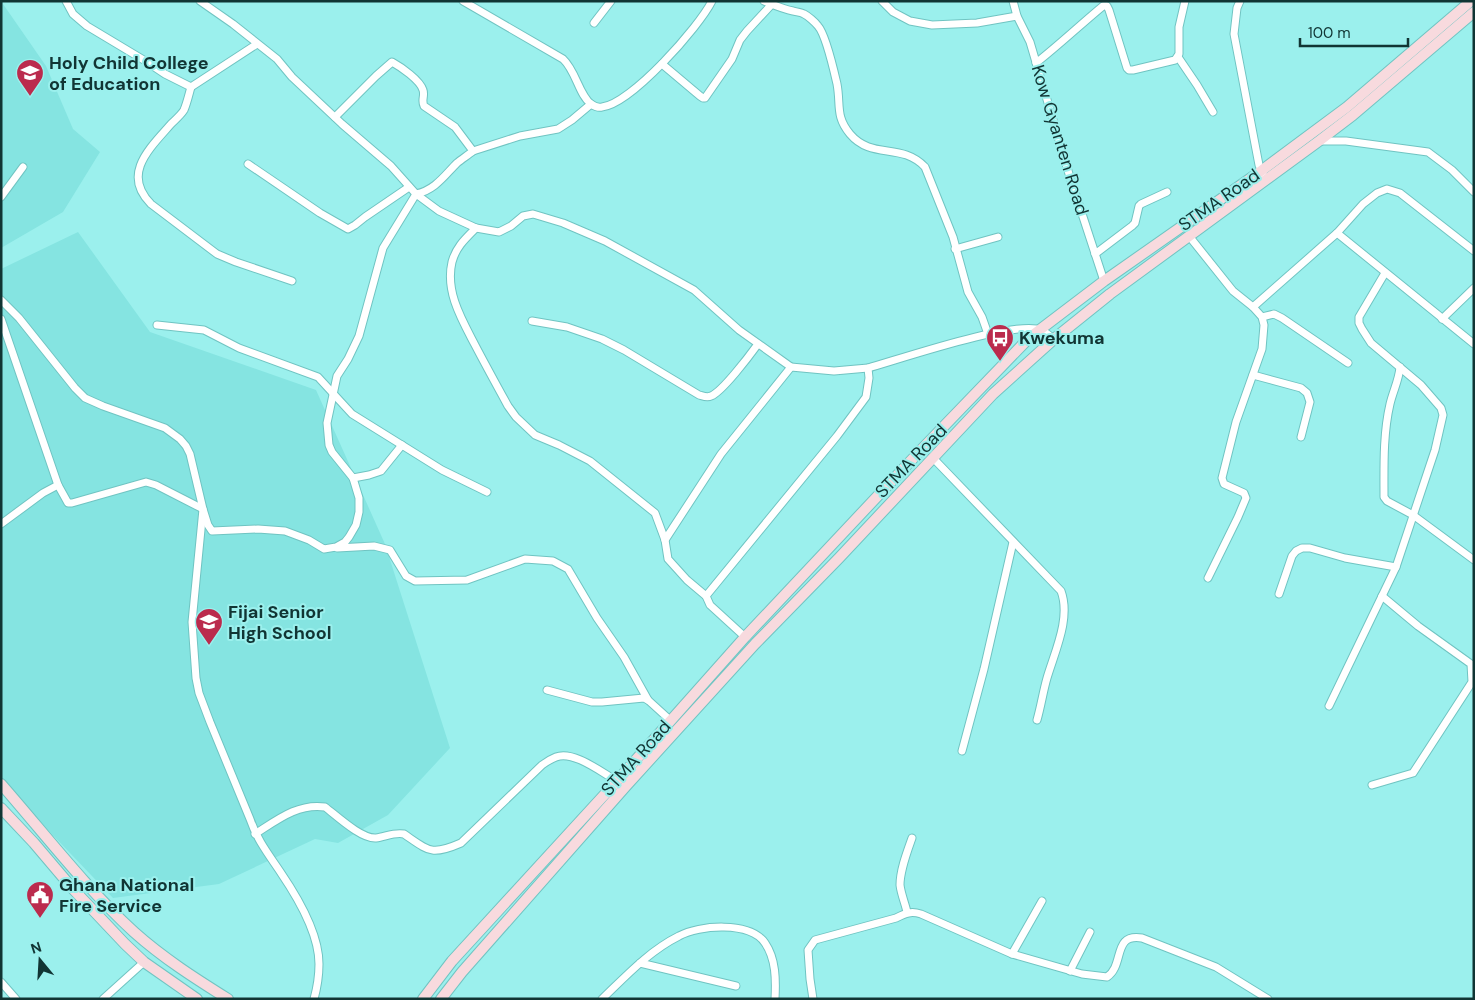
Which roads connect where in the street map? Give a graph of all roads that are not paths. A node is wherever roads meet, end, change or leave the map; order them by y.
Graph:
1 (66, 1) edge
2 (200, 1) edge
3 (463, 1) edge
4 (611, 1) edge
5 (712, 1) edge
6 (764, 1) edge
7 (882, 1) edge
8 (1014, 1) edge
9 (1185, 1) edge
10 (1240, 1) edge
11 (1471, 1) edge
12 (772, 4) junction
13 (1474, 12) edge
14 (1017, 16) junction
15 (594, 23) dead end
16 (257, 44) junction
17 (1178, 57) junction
18 (1036, 63) junction
19 (662, 64) junction
20 (192, 87) junction
21 (592, 104) junction
22 (1213, 112) dead end
23 (335, 117) junction
24 (1319, 141) junction
25 (473, 151) junction
26 (248, 164) dead end
27 (23, 167) dead end
28 (1264, 176) junction
29 (409, 187) junction
30 (1166, 192) dead end
31 (1474, 192) edge
32 (416, 194) junction
33 (1, 198) edge
34 (476, 228) junction
35 (1337, 233) junction
36 (1189, 236) junction
37 (998, 237) dead end
38 (955, 249) junction
39 (1474, 251) edge
40 (1095, 254) junction
41 (1385, 272) junction
42 (292, 281) dead end
43 (1104, 281) junction
44 (1474, 288) edge
45 (1, 300) edge
46 (1253, 307) junction
47 (1262, 317) junction
48 (1, 319) edge
49 (1442, 319) junction
50 (532, 321) dead end
51 (156, 325) dead end
52 (1040, 330) junction
53 (4, 333) edge
54 (988, 334) junction
55 (1054, 339) junction
56 (758, 344) junction
57 (1474, 344) edge
58 (1348, 363) dead end
59 (1400, 366) junction
60 (790, 367) junction
61 (868, 368) junction
62 (1253, 375) junction
63 (333, 394) junction
64 (1301, 436) dead end
65 (402, 445) junction
66 (933, 458) junction
67 (353, 478) junction
68 (58, 486) junction
69 (487, 492) dead end
70 (203, 509) junction
71 (1413, 515) junction
72 (1, 524) edge
73 (665, 540) junction
74 (1013, 542) junction
75 (324, 549) junction
76 (1474, 560) edge
77 (1396, 567) junction
78 (1208, 578) dead end
79 (1279, 594) dead end
80 (706, 596) junction
81 (1382, 596) junction
82 (746, 637) junction
83 (1473, 683) edge
84 (547, 690) dead end
85 (648, 700) junction
86 (1330, 706) dead end
87 (670, 720) junction
88 (1037, 720) dead end
89 (962, 751) dead end
90 (616, 781) junction
91 (1, 784) edge
92 (1372, 785) dead end
93 (1, 808) edge
94 (255, 834) junction
95 (912, 838) dead end
96 (1042, 901) dead end
97 (907, 912) junction
98 (1090, 932) dead end
99 (1012, 954) junction
100 (144, 962) junction
101 (640, 963) junction
102 (1070, 971) junction
103 (1, 982) edge
104 (736, 986) dead end
105 (16, 999) edge
106 (103, 999) edge
107 (197, 999) edge
108 (228, 999) edge
109 (314, 999) edge
110 (423, 999) edge
111 (441, 999) edge
112 (602, 999) edge
113 (775, 999) edge
114 (813, 999) edge
115 (1268, 999) edge

1 - 20 street
2 - 16 street
3 - 21 street
4 - 15 street
5 - 19 street
6 - 12 street
7 - 14 street
8 - 14 street, Kow Gyanten Road
9 - 17 street
10 - 28 street
11 - 28 main road, STMA Road
12 - 19 street
12 - 38 street
13 - 24 main road, STMA Road
14 - 18 street, Kow Gyanten Road
16 - 20 street
16 - 23 street
17 - 18 street
17 - 22 street
18 - 40 street, Kow Gyanten Road
19 - 21 street
20 - 42 street
21 - 25 street
23 - 25 street
23 - 29 street
24 - 28 main road, STMA Road
24 - 31 street
25 - 32 street
26 - 29 street
27 - 33 street
28 - 36 main road, STMA Road
28 - 43 main road, STMA Road
29 - 32 street
30 - 40 street
32 - 34 street
32 - 63 street
34 - 56 street
34 - 73 street
35 - 39 street
35 - 41 street
35 - 46 street
36 - 46 street
36 - 55 main road, STMA Road
37 - 38 street
38 - 54 street
40 - 43 street, Kow Gyanten Road
41 - 49 street
41 - 59 street
43 - 52 main road, STMA Road
44 - 49 street
45 - 70 street
46 - 47 street
47 - 58 street
47 - 62 street
48 - 53 street
49 - 57 street
50 - 56 street
51 - 63 street
52 - 54 street
52 - 55 street
52 - 82 main road, STMA Road
53 - 68 street
54 - 61 street
55 - 66 main road, STMA Road
56 - 60 street
59 - 71 street
59 - 71 street
60 - 61 street
60 - 73 street
61 - 80 street
62 - 64 street
62 - 78 street
63 - 65 street
63 - 67 street
65 - 67 street
65 - 69 street
66 - 74 street
66 - 111 main road, STMA Road
67 - 75 street
68 - 70 street
68 - 72 street
70 - 75 street
70 - 94 street
71 - 76 street
71 - 77 street
73 - 80 street
74 - 88 street
74 - 89 street
75 - 85 street
77 - 79 street
77 - 81 street
80 - 82 street
81 - 83 street
81 - 86 street
82 - 87 main road, STMA Road
83 - 92 street
84 - 85 street
85 - 87 street
87 - 90 main road, STMA Road
90 - 94 street
90 - 110 main road, STMA Road
91 - 108 main road
93 - 100 main road
94 - 109 street
95 - 97 street
96 - 99 street
97 - 99 street
97 - 114 street
98 - 102 street
99 - 102 street
100 - 106 street
100 - 107 main road
101 - 104 street
101 - 112 street
101 - 113 street
102 - 115 street
103 - 105 street

